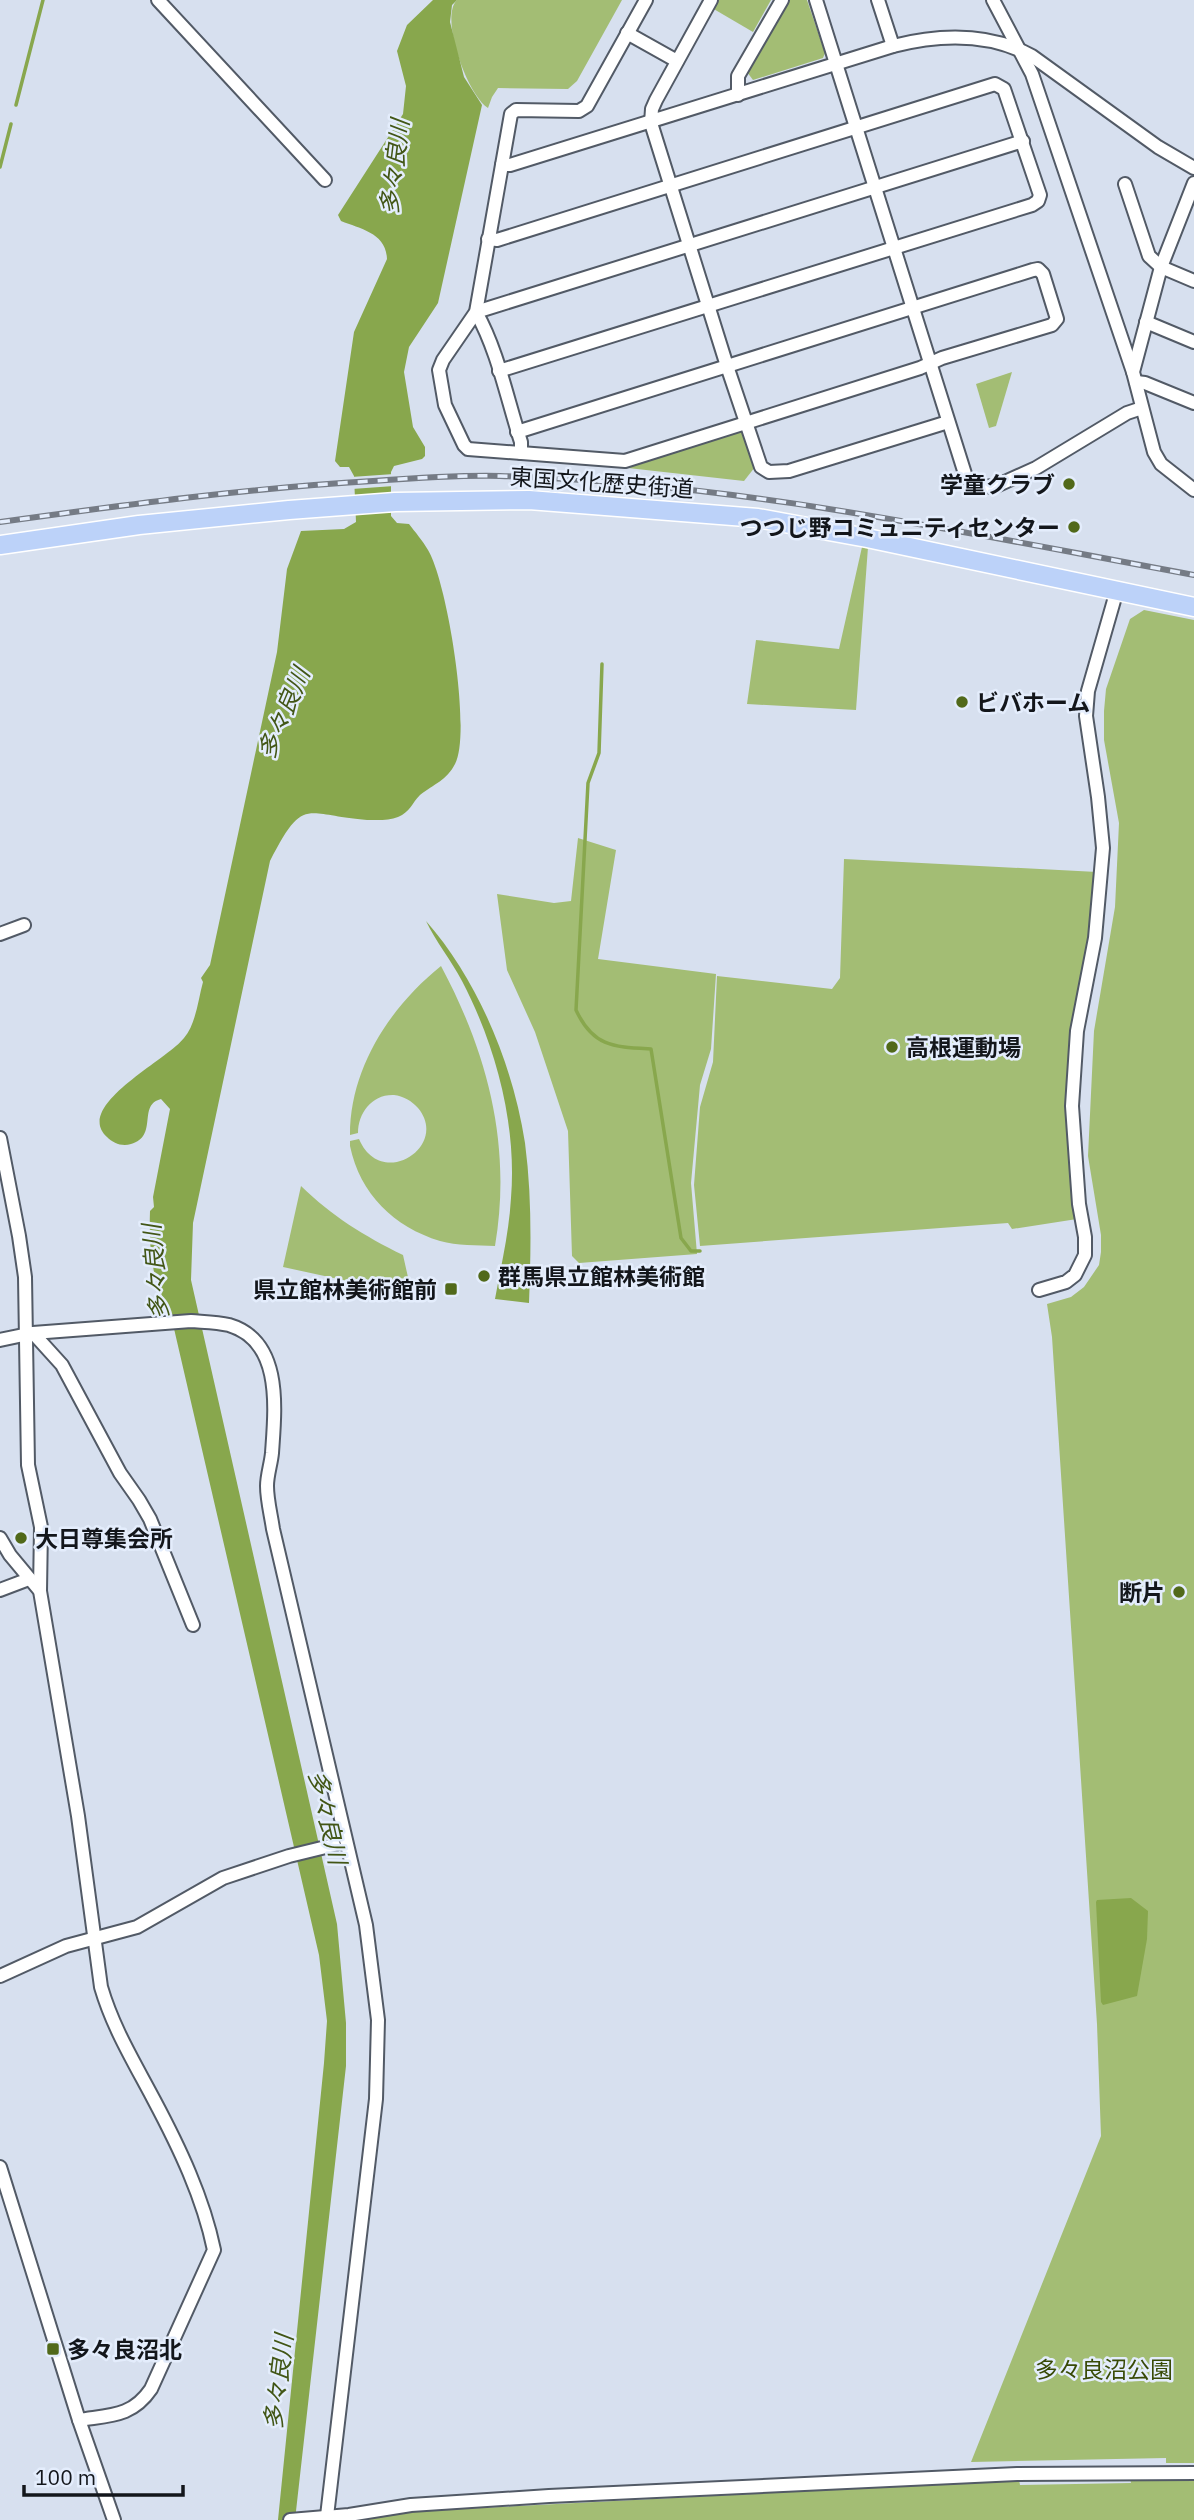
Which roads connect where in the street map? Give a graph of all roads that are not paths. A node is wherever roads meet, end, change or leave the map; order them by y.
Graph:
1 (158, 0) edge
2 (646, 0) edge
3 (711, 0) edge
4 (782, 0) edge
5 (816, 0) edge
6 (878, 0) edge
7 (993, 0) edge
8 (627, 33) junction
9 (893, 46) junction
10 (1021, 50) junction
11 (677, 61) junction
12 (837, 65) junction
13 (738, 95) junction
14 (651, 122) junction
15 (857, 127) junction
16 (1023, 141) junction
17 (502, 165) junction
18 (1194, 167) edge
19 (325, 180) dead end
20 (1194, 183) edge
21 (1125, 184) dead end
22 (671, 185) junction
23 (875, 188) junction
24 (1181, 214) junction
25 (1194, 219) edge
26 (488, 239) junction
27 (690, 246) junction
28 (895, 246) junction
29 (1161, 267) junction
30 (1194, 281) edge
31 (708, 306) junction
32 (913, 307) junction
33 (476, 312) junction
34 (1146, 322) junction
35 (1194, 342) edge
36 (930, 363) junction
37 (727, 366) junction
38 (499, 371) junction
39 (1135, 377) junction
40 (1194, 403) edge
41 (1142, 408) junction
42 (948, 422) junction
43 (746, 424) junction
44 (517, 432) junction
45 (521, 453) junction
46 (1194, 490) edge
47 (0, 545) edge
48 (1117, 590) junction
49 (1194, 607) edge
50 (24, 925) dead end
51 (0, 934) edge
52 (0, 1138) edge
53 (1039, 1290) dead end
54 (29, 1333) junction
55 (0, 1340) edge
56 (0, 1538) edge
57 (29, 1579) junction
58 (0, 1590) edge
59 (40, 1591) junction
60 (193, 1625) dead end
61 (334, 1845) dead end
62 (94, 1940) junction
63 (0, 1976) edge
64 (0, 2167) edge
65 (79, 2420) junction
66 (1194, 2473) edge
67 (327, 2516) junction
68 (307, 2519) edge
69 (114, 2520) edge
70 (290, 2520) edge

1 - 19 street
2 - 8 street
3 - 11 street
4 - 13 street
5 - 12 street
6 - 9 street
7 - 10 street
8 - 11 street
8 - 17 street
9 - 10 street
9 - 12 street
10 - 18 street
10 - 39 street
11 - 14 street
12 - 13 street
12 - 15 street
13 - 14 street
14 - 17 street
14 - 22 street
15 - 16 street
15 - 22 street
15 - 23 street
16 - 23 street
16 - 28 street
17 - 26 street
20 - 24 street
21 - 29 street
22 - 26 street
22 - 27 street
23 - 27 street
23 - 28 street
24 - 25 street
24 - 29 street
26 - 33 street
27 - 31 street
27 - 33 street
28 - 31 street
28 - 32 street
29 - 30 street
29 - 34 street
31 - 37 street
31 - 38 street
32 - 36 street
32 - 36 street
32 - 37 street
33 - 38 street
33 - 45 street
34 - 35 street
34 - 39 street
36 - 42 street
36 - 43 street
37 - 43 street
37 - 44 street
38 - 44 street
39 - 40 street
39 - 41 street
41 - 42 street
41 - 46 street
42 - 43 street
43 - 45 street
44 - 45 street
47 - 48 highway, 東国文化歴史街道
48 - 49 highway, 東国文化歴史街道
48 - 53 street
50 - 51 street
52 - 54 street
54 - 55 street
54 - 59 street
54 - 60 street
54 - 67 street
56 - 57 street
57 - 58 street
57 - 59 street
59 - 62 street
61 - 62 street
62 - 63 street
62 - 65 street
64 - 65 street
65 - 69 street
66 - 67 street
67 - 68 street
68 - 70 street

